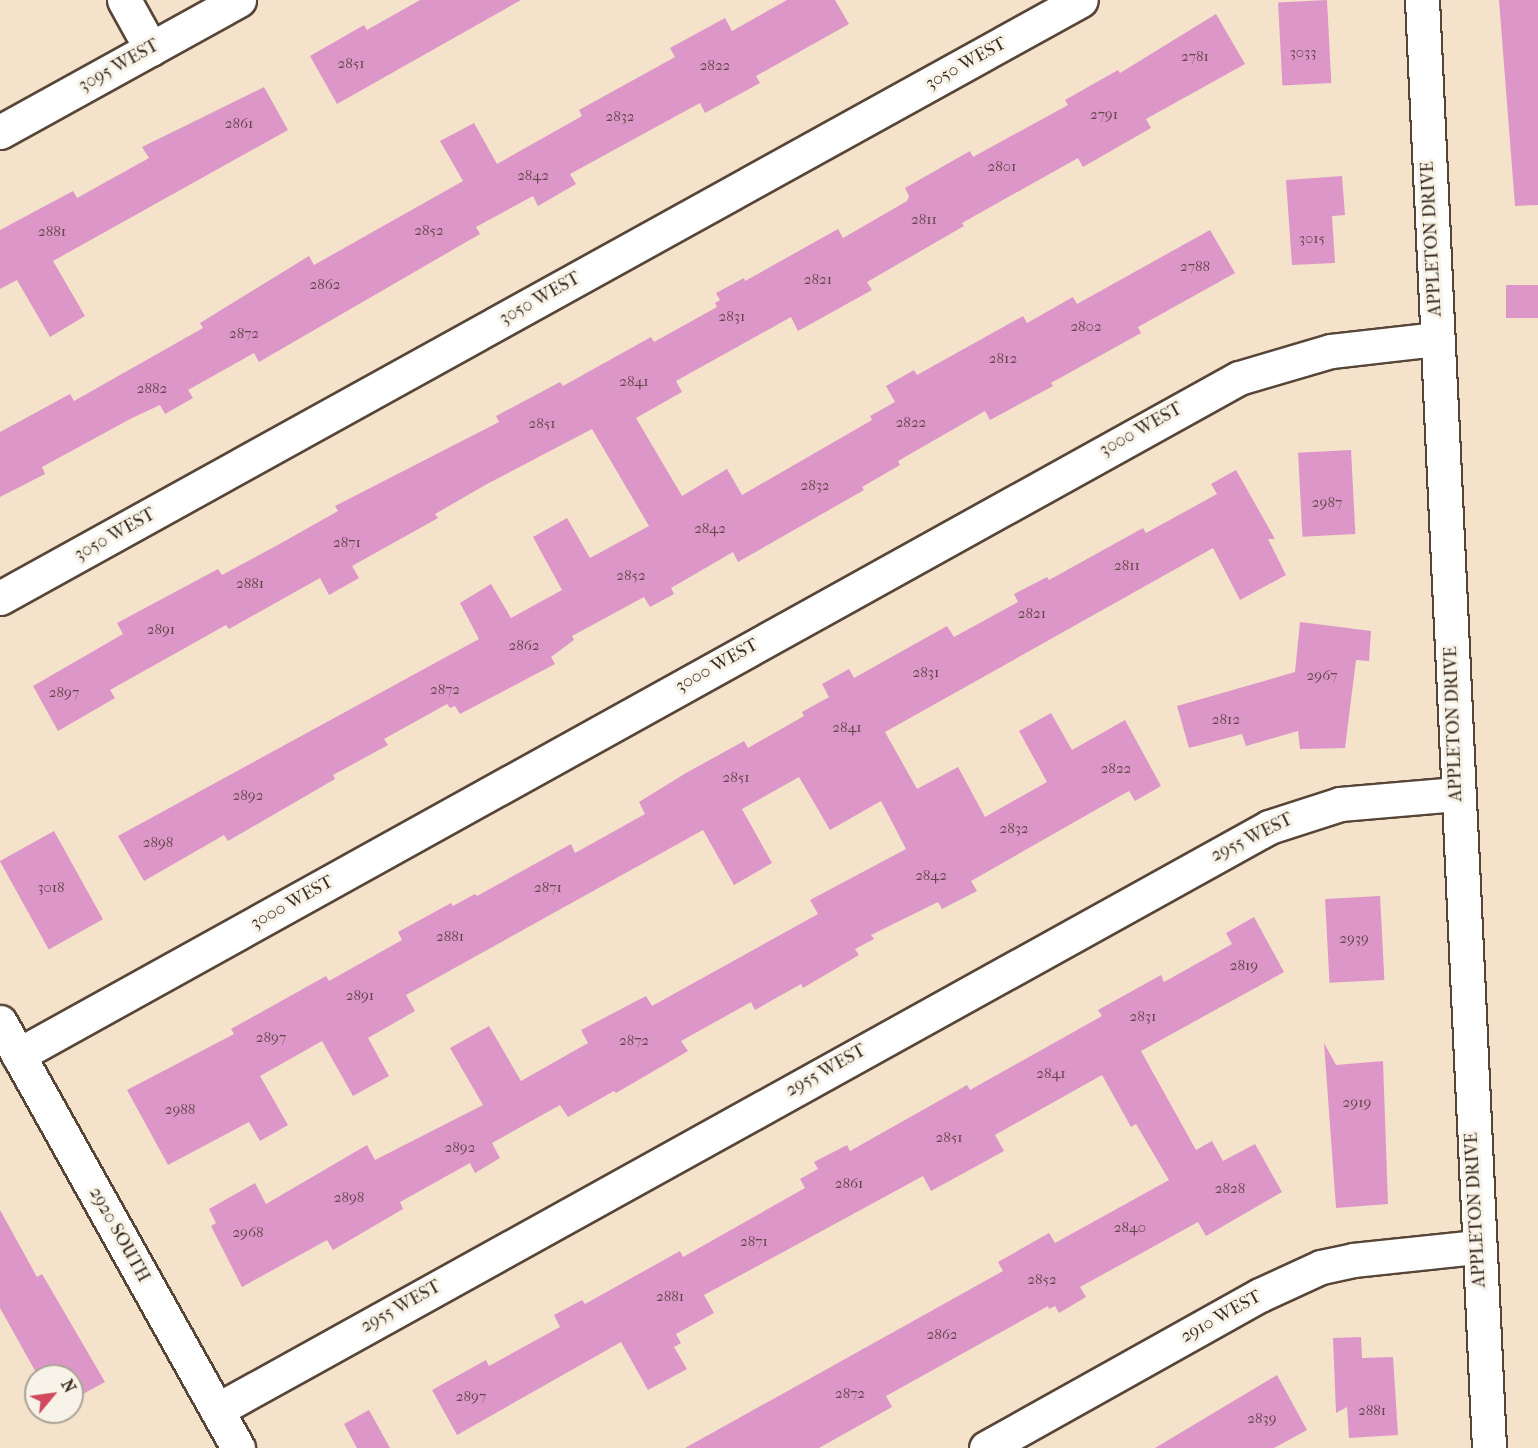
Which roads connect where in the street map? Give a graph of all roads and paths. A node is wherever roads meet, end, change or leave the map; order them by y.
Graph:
1 (124, 0) edge
2 (239, 0) edge
3 (1081, 0) edge
4 (1422, 0) edge
5 (151, 49) junction
6 (0, 132) edge
7 (1437, 339) junction
8 (0, 598) edge
9 (1456, 795) junction
10 (0, 1022) edge
11 (18, 1055) junction
12 (1477, 1247) junction
13 (217, 1410) junction
14 (238, 1448) edge
15 (986, 1448) edge
16 (1489, 1448) edge

1 - 5 street
2 - 5 street, 3095 WEST
3 - 8 street, 3050 WEST
4 - 7 street, APPLETON DRIVE
5 - 6 street, 3095 WEST
7 - 9 street, APPLETON DRIVE
7 - 11 street, 3000 WEST
9 - 12 street, APPLETON DRIVE
9 - 13 street, 2955 WEST
10 - 11 street, 2920 SOUTH
11 - 13 street, 2920 SOUTH
12 - 15 street, 2910 WEST
12 - 16 street, APPLETON DRIVE
13 - 14 street, 2920 SOUTH

